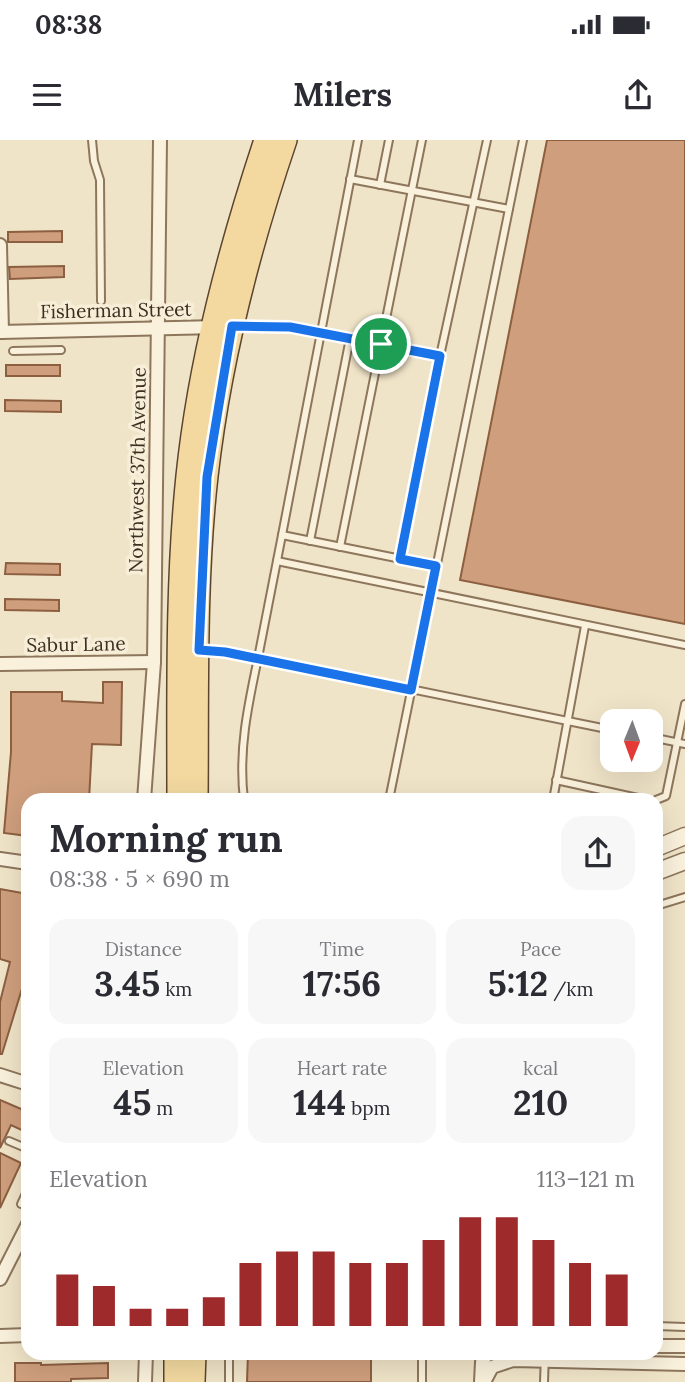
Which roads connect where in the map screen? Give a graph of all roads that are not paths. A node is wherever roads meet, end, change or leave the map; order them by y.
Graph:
1 (92, 140) edge
2 (159, 140) edge
3 (265, 140) edge
4 (286, 140) edge
5 (358, 140) edge
6 (389, 140) edge
7 (422, 140) edge
8 (486, 140) edge
9 (523, 140) edge
10 (350, 180) junction
11 (380, 185) junction
12 (412, 191) junction
13 (474, 202) junction
14 (509, 209) junction
15 (0, 245) edge
16 (101, 300) dead end
17 (222, 327) junction
18 (159, 329) junction
19 (36, 331) junction
20 (1, 332) edge
21 (320, 332) junction
22 (350, 338) junction
23 (381, 344) junction
24 (36, 350) junction
25 (61, 350) dead end
26 (13, 351) dead end
27 (440, 356) junction
28 (282, 535) junction
29 (310, 541) junction
30 (340, 547) junction
31 (400, 559) junction
32 (277, 561) junction
33 (436, 566) junction
34 (430, 592) junction
35 (585, 626) junction
36 (685, 645) edge
37 (199, 650) junction
38 (258, 658) junction
39 (153, 662) junction
40 (0, 664) edge
41 (411, 690) junction
42 (685, 704) edge
43 (567, 721) junction
44 (600, 728) edge
45 (663, 739) edge
46 (681, 743) edge
47 (556, 780) junction
48 (144, 793) edge
49 (178, 793) edge
50 (197, 793) edge
51 (243, 793) edge
52 (390, 793) edge
53 (554, 793) edge
54 (615, 793) edge
55 (663, 797) edge
56 (685, 836) edge
57 (663, 845) edge
58 (0, 859) edge
59 (685, 861) edge
60 (21, 862) edge
61 (663, 869) edge
62 (685, 897) edge
63 (663, 904) edge
64 (0, 1075) edge
65 (21, 1082) edge
66 (9, 1140) dead end
67 (21, 1146) edge
68 (21, 1238) edge
69 (0, 1279) edge
70 (663, 1326) edge
71 (685, 1327) edge
72 (21, 1335) edge
73 (0, 1336) edge
74 (663, 1346) edge
75 (685, 1346) edge
76 (146, 1360) edge
77 (175, 1360) edge
78 (194, 1360) edge
79 (229, 1360) edge
80 (422, 1360) edge
81 (483, 1360) edge
82 (519, 1360) edge
83 (545, 1360) edge
84 (605, 1360) edge
85 (685, 1364) edge
86 (145, 1382) edge
87 (175, 1382) edge
88 (194, 1382) edge
89 (229, 1382) edge
90 (422, 1382) edge
91 (482, 1382) edge
92 (544, 1382) edge

1 - 16 lane
2 - 18 street, Northwest 37th Avenue
3 - 17 main road
4 - 17 main road
5 - 10 lane
6 - 11 lane
7 - 12 lane
8 - 13 lane
9 - 14 lane
10 - 11 lane
10 - 21 lane
11 - 12 lane
12 - 13 lane
12 - 23 lane
13 - 14 lane
13 - 27 lane
14 - 33 lane
15 - 20 street
17 - 18 street, Fisherman Street
17 - 21 lane
17 - 37 main road
17 - 49 main road
18 - 19 street, Fisherman Street
18 - 39 street, Northwest 37th Avenue
19 - 20 street, Fisherman Street
19 - 24 lane
21 - 22 lane
21 - 28 lane
22 - 23 lane
22 - 29 lane
23 - 27 lane
23 - 30 lane
24 - 25 lane
24 - 26 lane
27 - 31 lane
28 - 29 lane
28 - 32 lane
29 - 30 lane
30 - 31 lane
31 - 33 lane
32 - 34 lane
32 - 38 lane
33 - 34 lane
34 - 35 lane
34 - 41 lane
35 - 36 lane
35 - 43 lane
37 - 38 lane
37 - 50 main road
38 - 41 lane
38 - 51 lane
39 - 40 street, Sabur Lane
39 - 48 street, Northwest 37th Avenue
41 - 43 lane
41 - 52 lane
42 - 46 lane
43 - 44 lane
43 - 47 lane
45 - 46 lane
46 - 55 lane
47 - 53 lane
47 - 54 lane
56 - 57 street
58 - 60 street
59 - 61 street
62 - 63 lane
64 - 65 street
66 - 67 lane
68 - 69 street
70 - 71 lane
72 - 73 street
74 - 75 street
76 - 86 street
77 - 87 main road
78 - 88 main road
79 - 89 lane
80 - 90 lane
81 - 91 street
82 - 91 street
83 - 92 lane
84 - 85 street

